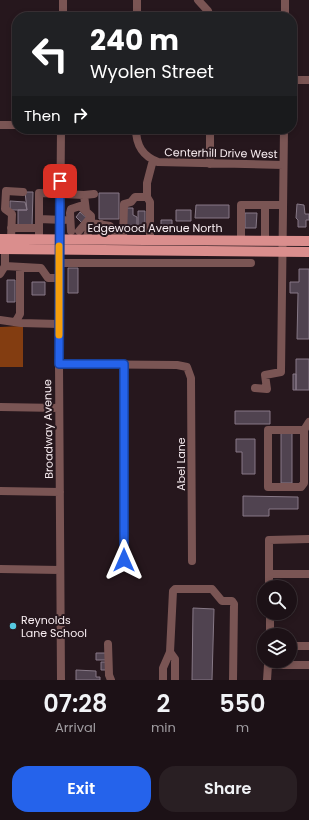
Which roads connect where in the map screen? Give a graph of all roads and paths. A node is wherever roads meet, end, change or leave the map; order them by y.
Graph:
1 (63, 0) edge
2 (137, 0) edge
3 (198, 0) edge
4 (285, 0) edge
5 (63, 12) edge
6 (136, 12) edge
7 (209, 12) edge
8 (285, 12) edge
9 (297, 80) edge
10 (309, 80) edge
11 (0, 125) edge
12 (12, 125) edge
13 (60, 134) edge
14 (136, 134) edge
15 (210, 134) edge
16 (284, 134) edge
17 (153, 160) junction
18 (210, 164) junction
19 (283, 165) junction
20 (23, 192) dead end
21 (60, 194) junction
22 (94, 194) dead end
23 (84, 195) junction
24 (147, 197) junction
25 (265, 205) junction
26 (283, 205) junction
27 (39, 219) junction
28 (70, 219) junction
29 (59, 220) junction
30 (101, 224) junction
31 (83, 226) junction
32 (11, 228) junction
33 (39, 228) junction
34 (0, 239) edge
35 (11, 239) junction
36 (39, 240) junction
37 (102, 240) junction
38 (120, 240) junction
39 (150, 240) junction
40 (173, 240) junction
41 (241, 241) junction
42 (265, 241) junction
43 (283, 241) junction
44 (309, 241) edge
45 (59, 245) junction
46 (3, 249) edge
47 (123, 251) junction
48 (173, 251) junction
49 (222, 252) junction
50 (283, 252) junction
51 (309, 252) edge
52 (59, 263) junction
53 (123, 263) junction
54 (173, 263) junction
55 (222, 263) junction
56 (250, 263) dead end
57 (5, 266) junction
58 (20, 267) junction
59 (0, 274) edge
60 (59, 278) junction
61 (18, 317) junction
62 (0, 320) edge
63 (59, 324) junction
64 (59, 364) junction
65 (124, 364) junction
66 (256, 388) dead end
67 (0, 407) edge
68 (59, 408) junction
69 (309, 422) edge
70 (304, 430) junction
71 (0, 491) edge
72 (60, 492) junction
73 (309, 539) edge
74 (124, 560) dead end
75 (192, 561) dead end
76 (0, 569) edge
77 (60, 570) junction
78 (270, 574) junction
79 (309, 574) edge
80 (270, 580) edge
81 (108, 644) dead end
82 (297, 646) edge
83 (309, 646) edge
84 (170, 652) junction
85 (309, 665) edge
86 (61, 680) edge
87 (111, 680) edge
88 (163, 680) edge
89 (175, 680) edge
90 (233, 680) edge
91 (267, 680) edge

1 - 5 street
2 - 6 street
3 - 7 street
4 - 8 street
9 - 10 street
11 - 12 street
13 - 21 street, Broadway Avenue
14 - 17 street, Centerhill Drive West
15 - 18 street
16 - 19 street
17 - 18 street, Centerhill Drive West
17 - 24 street
18 - 19 street, Centerhill Drive West
19 - 26 street
20 - 32 street
21 - 23 street
21 - 27 street
21 - 29 street, Broadway Avenue
22 - 23 street
23 - 31 street
24 - 38 street
24 - 39 street
25 - 26 street
25 - 41 street
25 - 42 street
26 - 43 street
27 - 29 street
27 - 33 street
28 - 29 street
28 - 31 street
28 - 31 street
29 - 45 street, Broadway Avenue
30 - 31 street
30 - 37 street
30 - 38 street
31 - 37 main road, Edgewood Avenue North
31 - 45 main road, Edgewood Avenue North
32 - 33 street
32 - 35 street
33 - 36 street
34 - 35 main road, Edgewood Avenue North
35 - 36 main road, Edgewood Avenue North
36 - 45 main road, Edgewood Avenue North
37 - 38 main road, Edgewood Avenue North
38 - 39 main road, Edgewood Avenue North
39 - 40 main road, Edgewood Avenue North
40 - 41 main road, Edgewood Avenue North
40 - 48 street
41 - 42 main road, Edgewood Avenue North
42 - 43 main road, Edgewood Avenue North
43 - 44 main road, Edgewood Avenue North
43 - 50 street
45 - 46 main road, Edgewood Avenue North
45 - 47 main road, Edgewood Avenue North
45 - 52 street, Broadway Avenue
46 - 57 street
47 - 48 main road, Edgewood Avenue North
47 - 53 street
48 - 49 main road, Edgewood Avenue North
48 - 54 street
49 - 50 main road, Edgewood Avenue North
49 - 55 street
50 - 51 main road, Edgewood Avenue North
50 - 66 street
52 - 53 street
52 - 60 street, Broadway Avenue
53 - 54 street
54 - 55 street
55 - 56 street
57 - 58 street
57 - 59 street
58 - 60 street
58 - 61 street
60 - 63 street, Broadway Avenue
61 - 62 street
61 - 63 street
63 - 64 street, Broadway Avenue
64 - 65 street
64 - 68 street, Broadway Avenue
65 - 74 street
65 - 75 street, Abel Lane
67 - 68 street
68 - 72 street, Broadway Avenue
69 - 70 street
70 - 70 street
71 - 72 street
72 - 77 street, Broadway Avenue
73 - 78 street
76 - 77 street
77 - 86 street, Broadway Avenue
78 - 79 street
78 - 80 street
81 - 87 street
82 - 83 street
84 - 88 street
84 - 89 street
84 - 90 street
85 - 91 street

